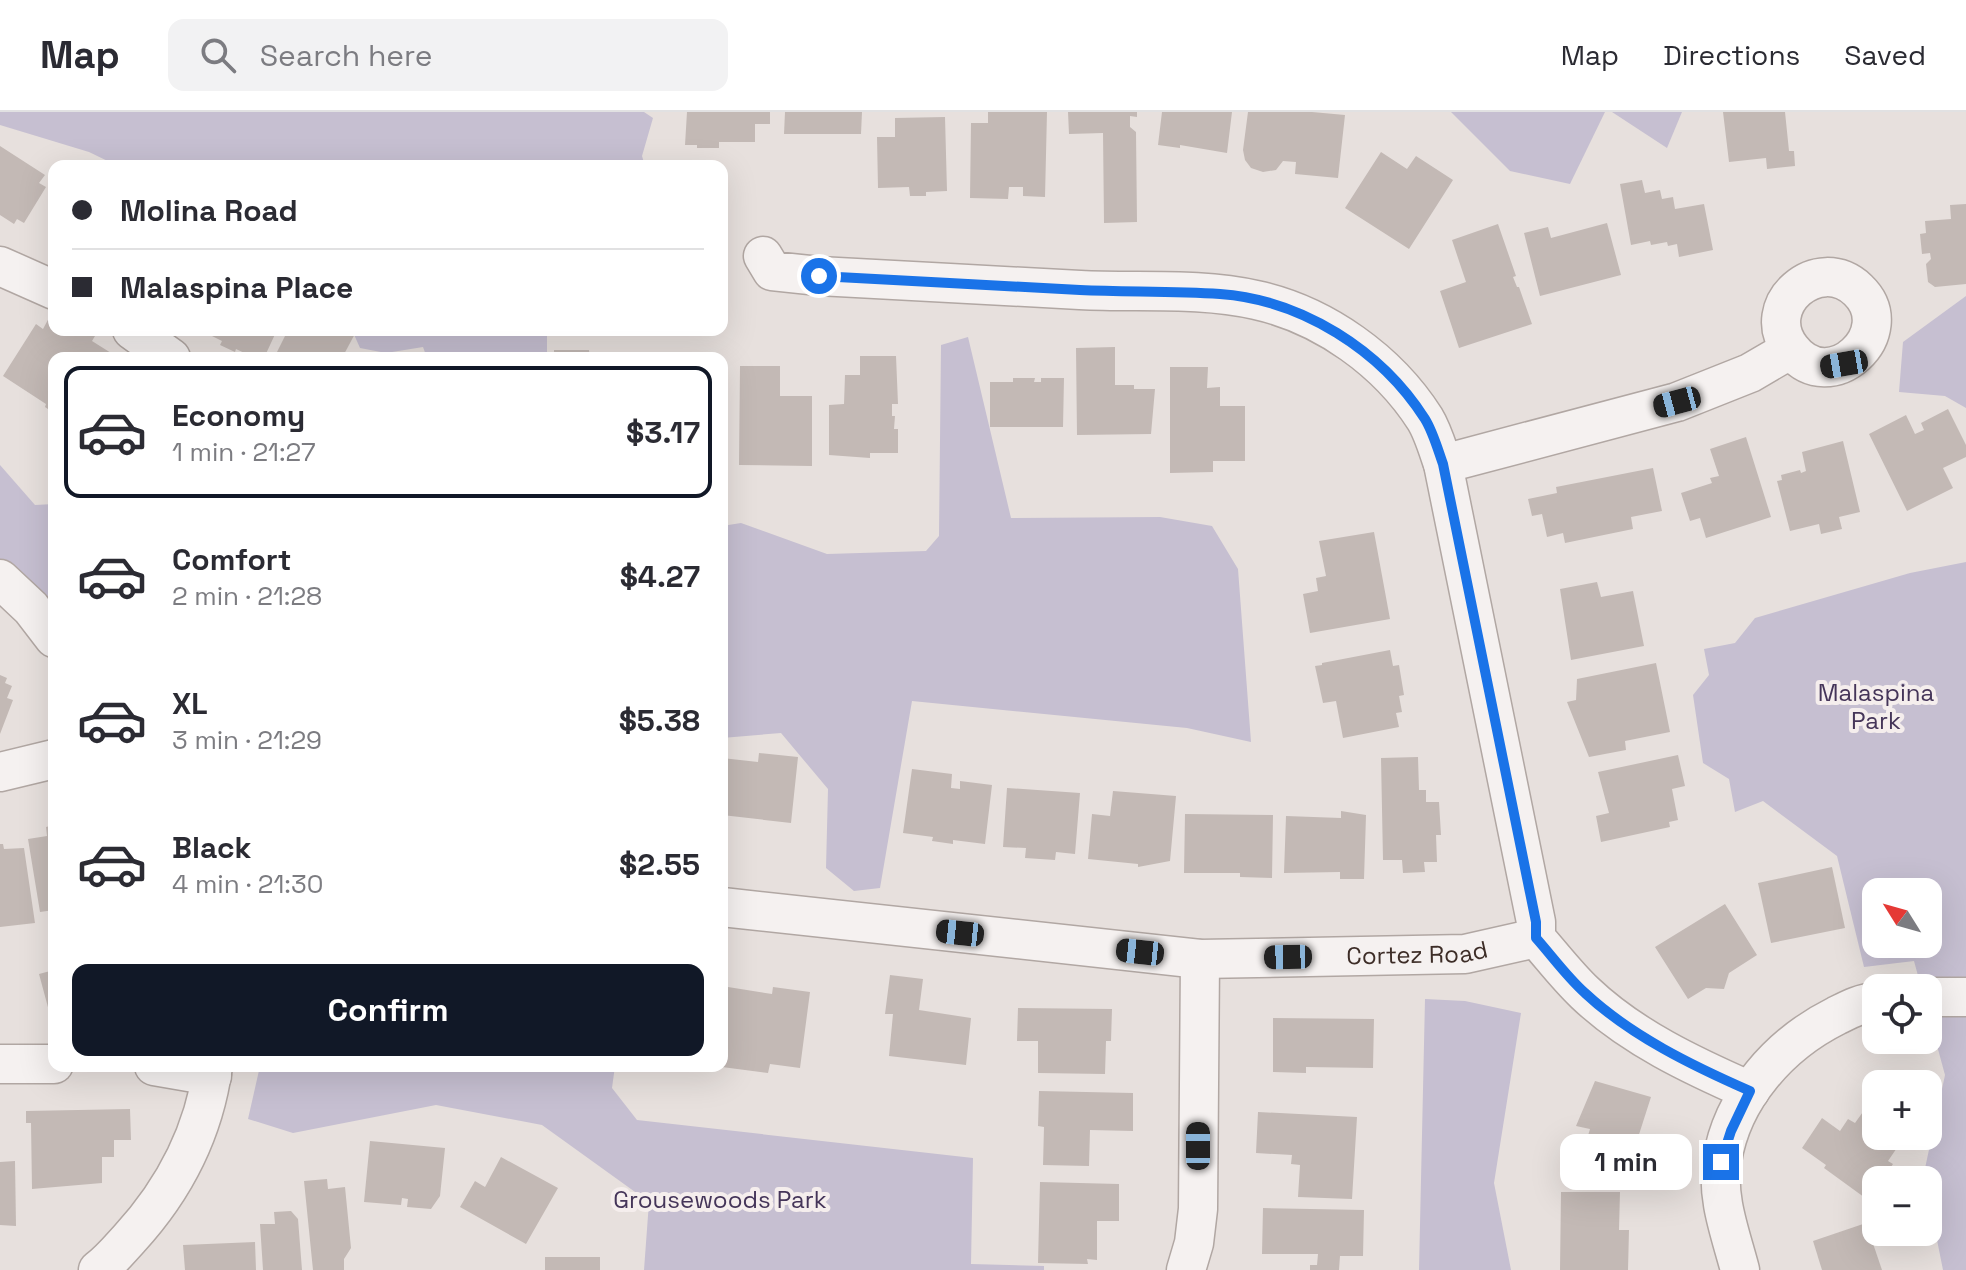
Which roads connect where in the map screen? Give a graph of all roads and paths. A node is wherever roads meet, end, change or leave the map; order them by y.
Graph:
1 (763, 256) dead end
2 (0, 266) edge
3 (48, 287) edge
4 (140, 336) edge
5 (1791, 349) dead end
6 (163, 352) edge
7 (1443, 464) junction
8 (0, 579) edge
9 (48, 630) edge
10 (48, 760) edge
11 (0, 772) edge
12 (728, 908) edge
13 (1536, 938) junction
14 (1200, 959) junction
15 (1942, 997) edge
16 (1966, 997) edge
17 (1862, 1003) edge
18 (0, 1064) edge
19 (48, 1064) edge
20 (212, 1072) edge
21 (1750, 1091) junction
22 (103, 1268) edge
23 (1186, 1270) edge
24 (1740, 1270) edge

1 - 7 street
2 - 3 street
4 - 6 street
5 - 7 street
7 - 13 street
8 - 9 street
10 - 11 street
12 - 14 street, Cortez Road
13 - 14 street, Cortez Road
13 - 21 street
14 - 23 street
15 - 16 street
17 - 21 street
18 - 19 street
20 - 22 street
21 - 24 street

